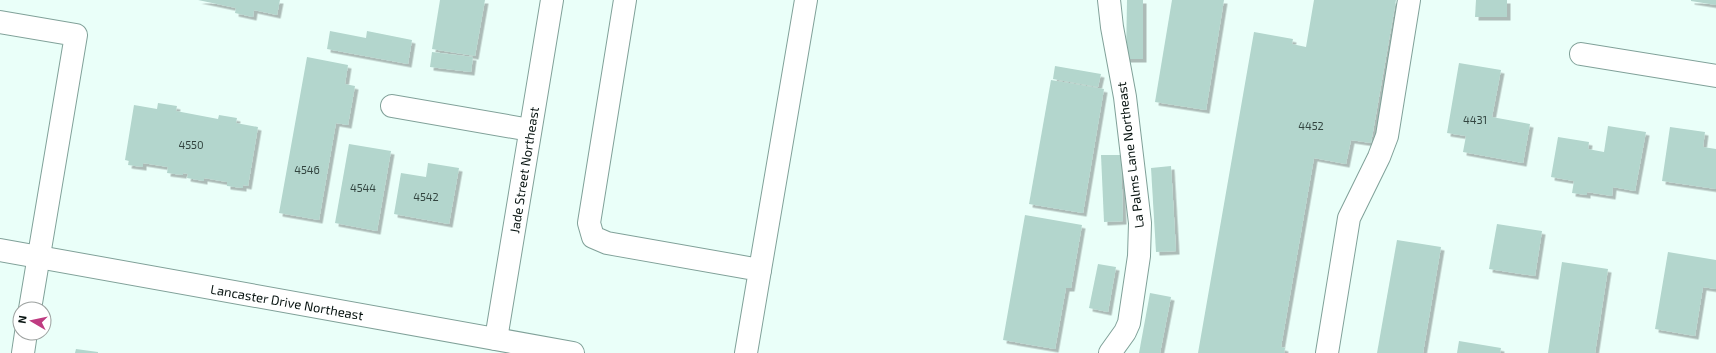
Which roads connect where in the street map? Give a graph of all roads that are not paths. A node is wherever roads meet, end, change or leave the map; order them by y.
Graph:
1 (552, 0) edge
2 (625, 0) edge
3 (806, 0) edge
4 (1109, 0) edge
5 (1409, 0) edge
6 (0, 22) edge
7 (1581, 54) dead end
8 (1716, 76) edge
9 (392, 106) dead end
10 (530, 130) junction
11 (0, 250) edge
12 (38, 257) junction
13 (760, 270) junction
14 (31, 301) edge
15 (496, 339) junction
16 (25, 341) edge
17 (23, 353) edge
18 (573, 353) edge
19 (746, 353) edge
20 (1110, 353) edge
21 (1327, 353) edge

1 - 10 street, Jade Street Northeast
2 - 13 street
3 - 13 street
4 - 20 street, La Palms Lane Northeast
5 - 21 street
6 - 12 street
7 - 8 street
9 - 10 street
10 - 15 street, Jade Street Northeast
11 - 12 street, Lancaster Drive Northeast
12 - 14 street
12 - 15 street, Lancaster Drive Northeast
13 - 19 street
15 - 18 street, Lancaster Drive Northeast
16 - 17 street

